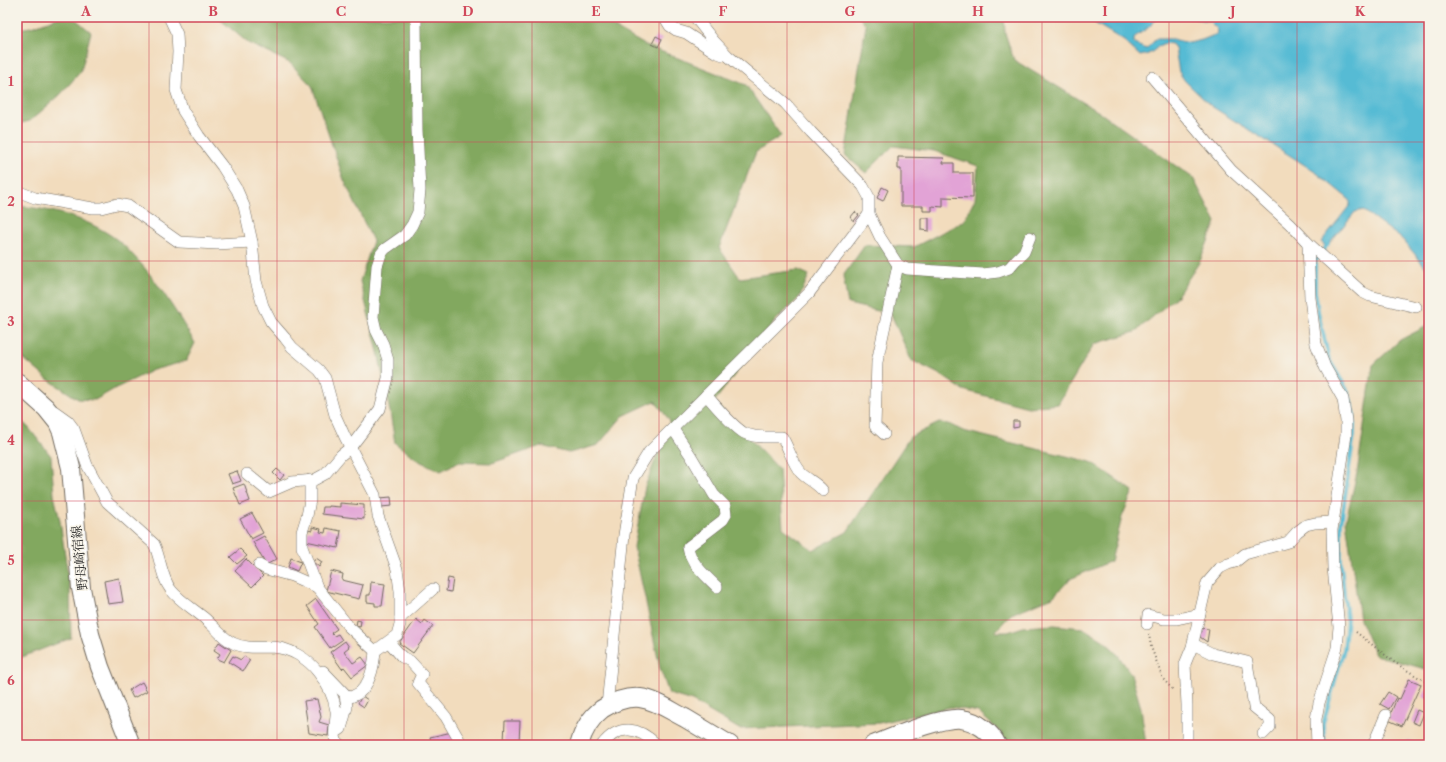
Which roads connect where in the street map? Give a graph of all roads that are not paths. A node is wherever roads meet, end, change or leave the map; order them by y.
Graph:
1 (169, 17) edge
2 (416, 17) edge
3 (695, 17) edge
4 (665, 18) edge
5 (728, 56) junction
6 (1152, 77) dead end
7 (17, 191) edge
8 (869, 214) junction
9 (1030, 238) dead end
10 (252, 242) junction
11 (1308, 243) junction
12 (898, 265) junction
13 (1416, 307) dead end
14 (17, 382) edge
15 (706, 395) junction
16 (46, 408) junction
17 (673, 428) junction
18 (884, 434) dead end
19 (350, 448) junction
20 (247, 474) dead end
21 (310, 480) junction
22 (823, 491) dead end
23 (1334, 522) junction
24 (260, 565) dead end
25 (317, 587) junction
26 (717, 587) dead end
27 (433, 589) dead end
28 (1200, 614) junction
29 (400, 618) junction
30 (1147, 624) road end
31 (389, 642) junction
32 (1192, 644) junction
33 (375, 651) junction
34 (313, 668) junction
35 (346, 699) junction
36 (607, 706) junction
37 (1386, 715) dead end
38 (335, 733) junction
39 (1263, 734) dead end
40 (132, 745) edge
41 (331, 745) edge
42 (340, 745) edge
43 (462, 745) edge
44 (580, 745) edge
45 (602, 745) edge
46 (656, 745) edge
47 (730, 745) edge
48 (873, 745) edge
49 (997, 745) edge
50 (1187, 745) edge
51 (1317, 745) edge
52 (1374, 745) edge

1 - 10 street
2 - 19 street
3 - 5 street
4 - 5 street
5 - 8 street
6 - 11 street
7 - 10 street
8 - 12 street
8 - 15 street
9 - 12 street
10 - 19 street
11 - 13 street
11 - 23 street
12 - 18 street
14 - 16 main road, 野母崎宿線
15 - 17 street
15 - 22 street
16 - 34 street
16 - 40 main road, 野母崎宿線
17 - 26 street
17 - 36 street
19 - 21 street
19 - 29 street
20 - 21 street
21 - 25 street
23 - 28 street
23 - 51 street
24 - 25 street
25 - 33 street
27 - 29 street
28 - 30 street
28 - 32 street
29 - 31 street
31 - 33 street
31 - 43 street
32 - 39 street
32 - 50 street
33 - 35 street
34 - 35 street
34 - 38 street
35 - 38 street
36 - 44 main road
36 - 47 main road
37 - 52 street
38 - 41 street
38 - 42 street
45 - 46 street
48 - 49 main road

